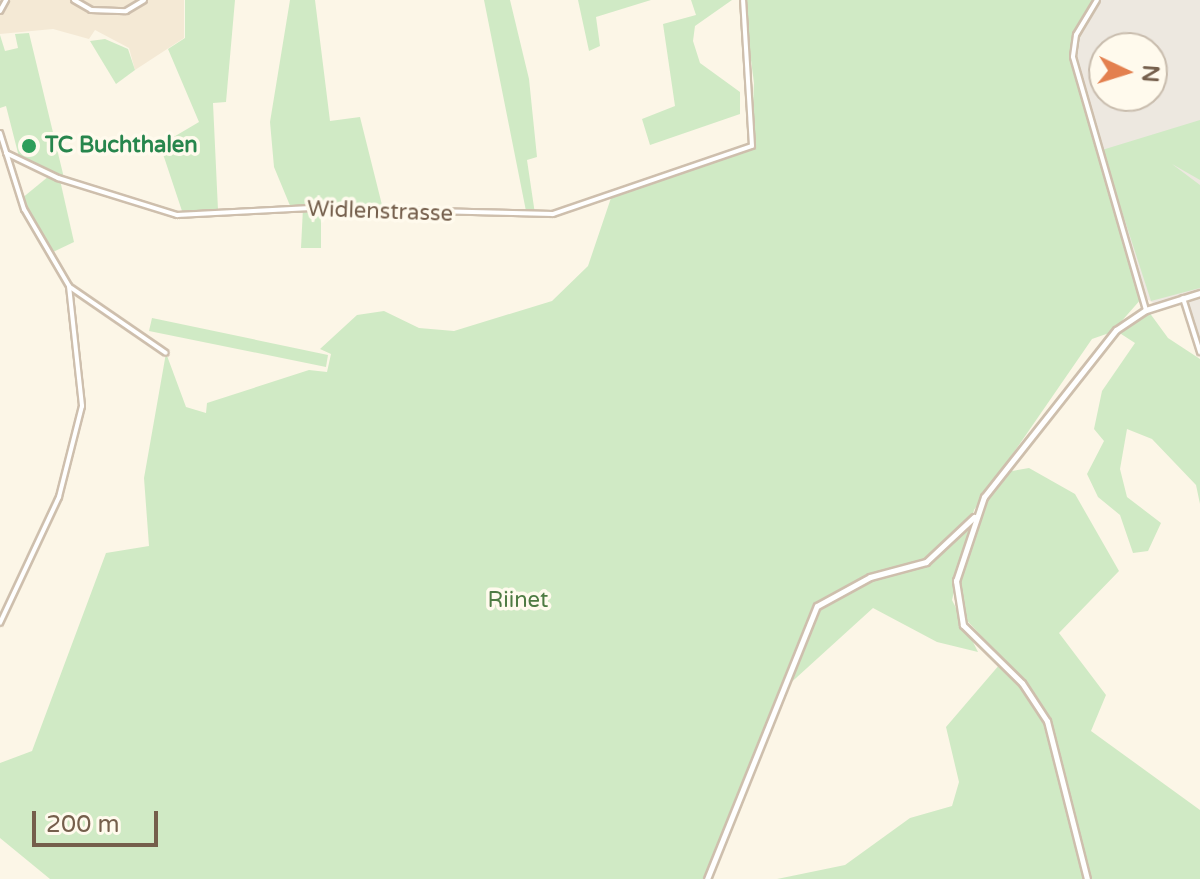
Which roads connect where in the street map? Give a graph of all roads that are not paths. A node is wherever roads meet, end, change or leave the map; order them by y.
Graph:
1 (6, 0) edge
2 (74, 0) edge
3 (144, 0) edge
4 (743, 0) edge
5 (1097, 0) edge
6 (0, 11) edge
7 (0, 133) edge
8 (6, 153) junction
9 (69, 286) junction
10 (1200, 293) edge
11 (1183, 298) junction
12 (1146, 310) junction
13 (1200, 352) edge
14 (166, 353) dead end
15 (971, 518) junction
16 (0, 623) edge
17 (707, 879) edge
18 (1087, 879) edge

1 - 6 street
2 - 3 street
4 - 8 street, Widlenstrasse
5 - 12 street
7 - 8 street
8 - 9 street
9 - 14 street
9 - 16 street
10 - 11 street
11 - 12 street
11 - 13 street
12 - 15 street
15 - 17 street
15 - 18 street

